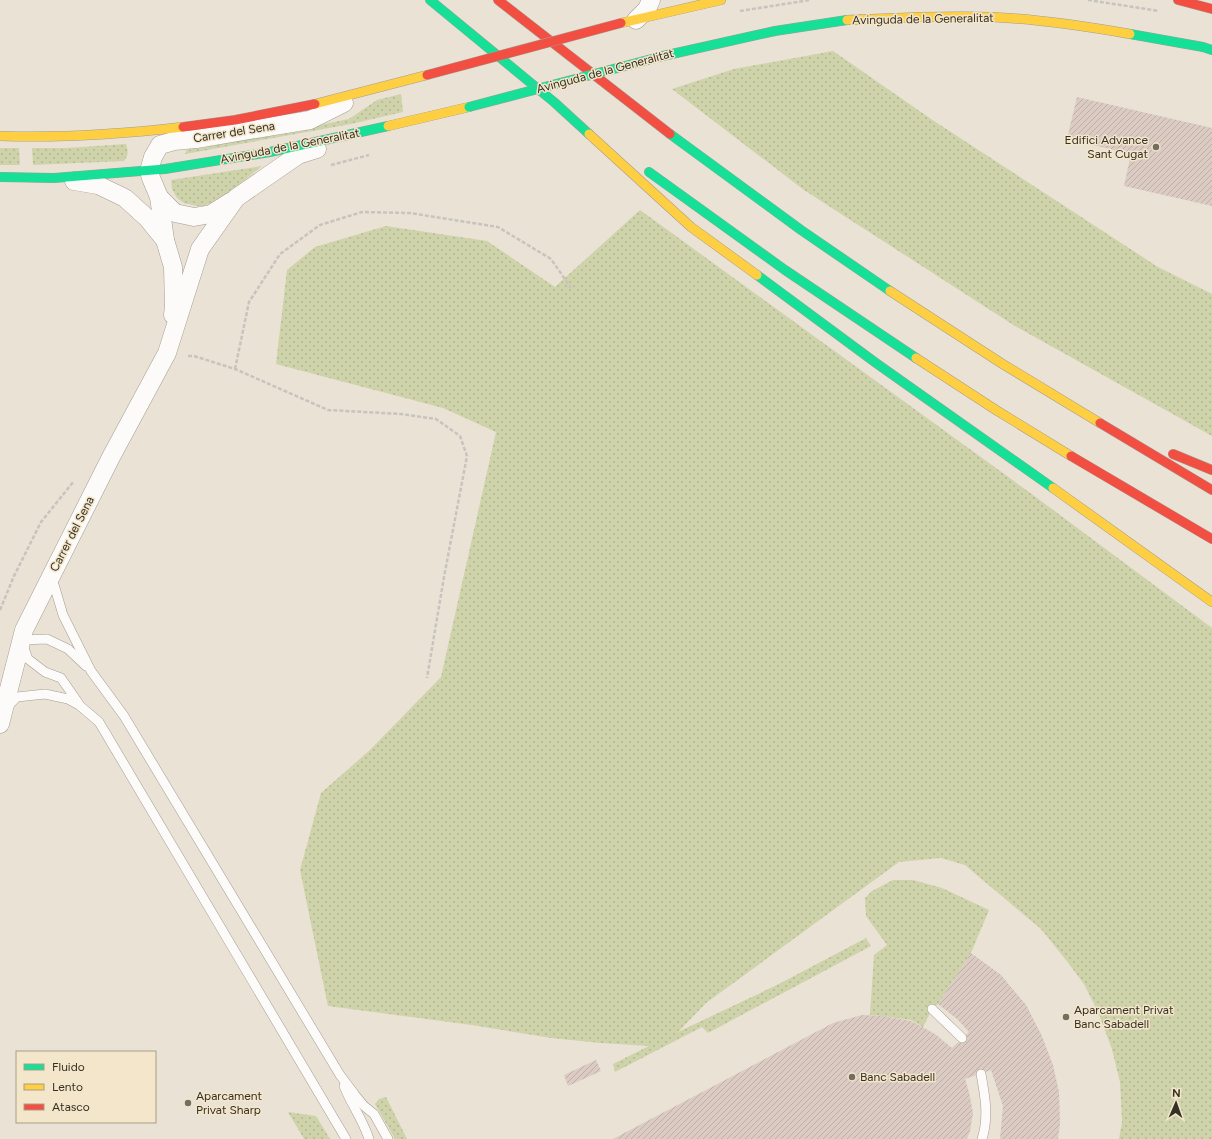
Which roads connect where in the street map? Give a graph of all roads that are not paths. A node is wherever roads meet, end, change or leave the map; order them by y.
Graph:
1 (430, 0) edge
2 (498, 0) edge
3 (651, 0) edge
4 (686, 0) edge
5 (1178, 0) edge
6 (714, 2) edge
7 (1212, 8) edge
8 (628, 21) junction
9 (1212, 50) edge
10 (358, 93) junction
11 (554, 102) junction
12 (412, 120) junction
13 (0, 136) edge
14 (624, 154) dead end
15 (643, 168) dead end
16 (149, 171) junction
17 (0, 177) edge
18 (54, 178) junction
19 (159, 197) junction
20 (236, 198) junction
21 (165, 240) junction
22 (167, 353) junction
23 (1103, 426) junction
24 (1212, 470) edge
25 (1212, 490) edge
26 (1212, 539) edge
27 (51, 576) junction
28 (1212, 602) edge
29 (21, 640) junction
30 (91, 671) junction
31 (79, 705) junction
32 (2, 717) edge
33 (932, 1009) dead end
34 (962, 1038) dead end
35 (981, 1074) dead end
36 (340, 1075) junction
37 (346, 1139) edge
38 (369, 1139) edge
39 (388, 1139) edge
40 (982, 1139) edge

1 - 11 main road
2 - 23 main road
3 - 8 street
4 - 6 street
5 - 7 main road
6 - 8 main road
8 - 10 main road, bridge
9 - 12 main road, Avinguda de la Generalitat, bridge
10 - 13 main road
10 - 16 street, Carrer del Sena
11 - 14 main road
11 - 28 main road
12 - 16 main road, Avinguda de la Generalitat
12 - 20 street, Carrer del Sena
15 - 26 main road
16 - 18 main road, Avinguda de la Generalitat
16 - 19 street, Carrer del Sena
17 - 18 main road, Avinguda de la Generalitat
18 - 21 street, Carrer del Sena
19 - 20 street, Carrer del Sena
19 - 21 street, Carrer del Sena
20 - 22 street, Carrer del Sena
21 - 22 street, Carrer del Sena
22 - 27 street, Carrer del Sena
23 - 24 main road
23 - 25 main road
27 - 29 street, Carrer del Sena
27 - 30 lane
29 - 30 lane
29 - 31 lane
29 - 32 street, Carrer del Sena
30 - 36 lane
31 - 32 lane
31 - 37 lane
33 - 34 lane
35 - 40 lane
36 - 38 lane
36 - 39 lane

